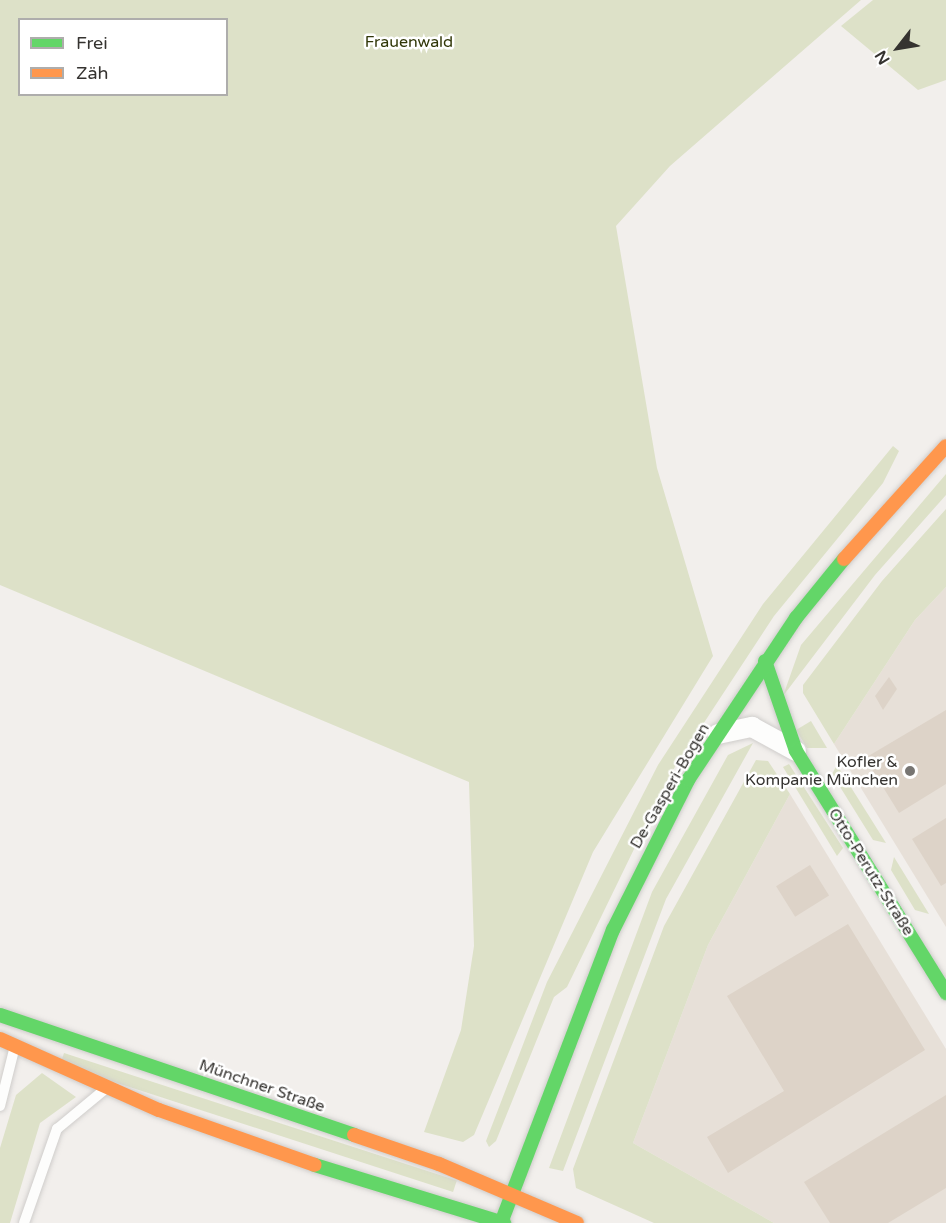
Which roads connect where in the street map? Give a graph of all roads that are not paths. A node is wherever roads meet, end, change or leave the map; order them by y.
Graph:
1 (946, 446) edge
2 (765, 661) junction
3 (718, 734) junction
4 (796, 751) junction
5 (946, 993) edge
6 (0, 1015) edge
7 (0, 1039) edge
8 (15, 1046) junction
9 (104, 1090) junction
10 (0, 1106) edge
11 (512, 1194) junction
12 (502, 1222) edge
13 (24, 1223) edge
14 (578, 1223) edge

1 - 2 street, De-Gasperi-Bogen
2 - 3 street, De-Gasperi-Bogen
2 - 4 street, Otto-Perutz-Straße
3 - 4 street, Otto-Perutz-Straße
3 - 11 street, De-Gasperi-Bogen
4 - 5 street, Otto-Perutz-Straße
6 - 11 street, Münchner Straße
7 - 8 street
8 - 9 street
8 - 10 lane
9 - 12 street
9 - 13 lane
11 - 12 street, De-Gasperi-Bogen
11 - 14 street, Münchner Straße

